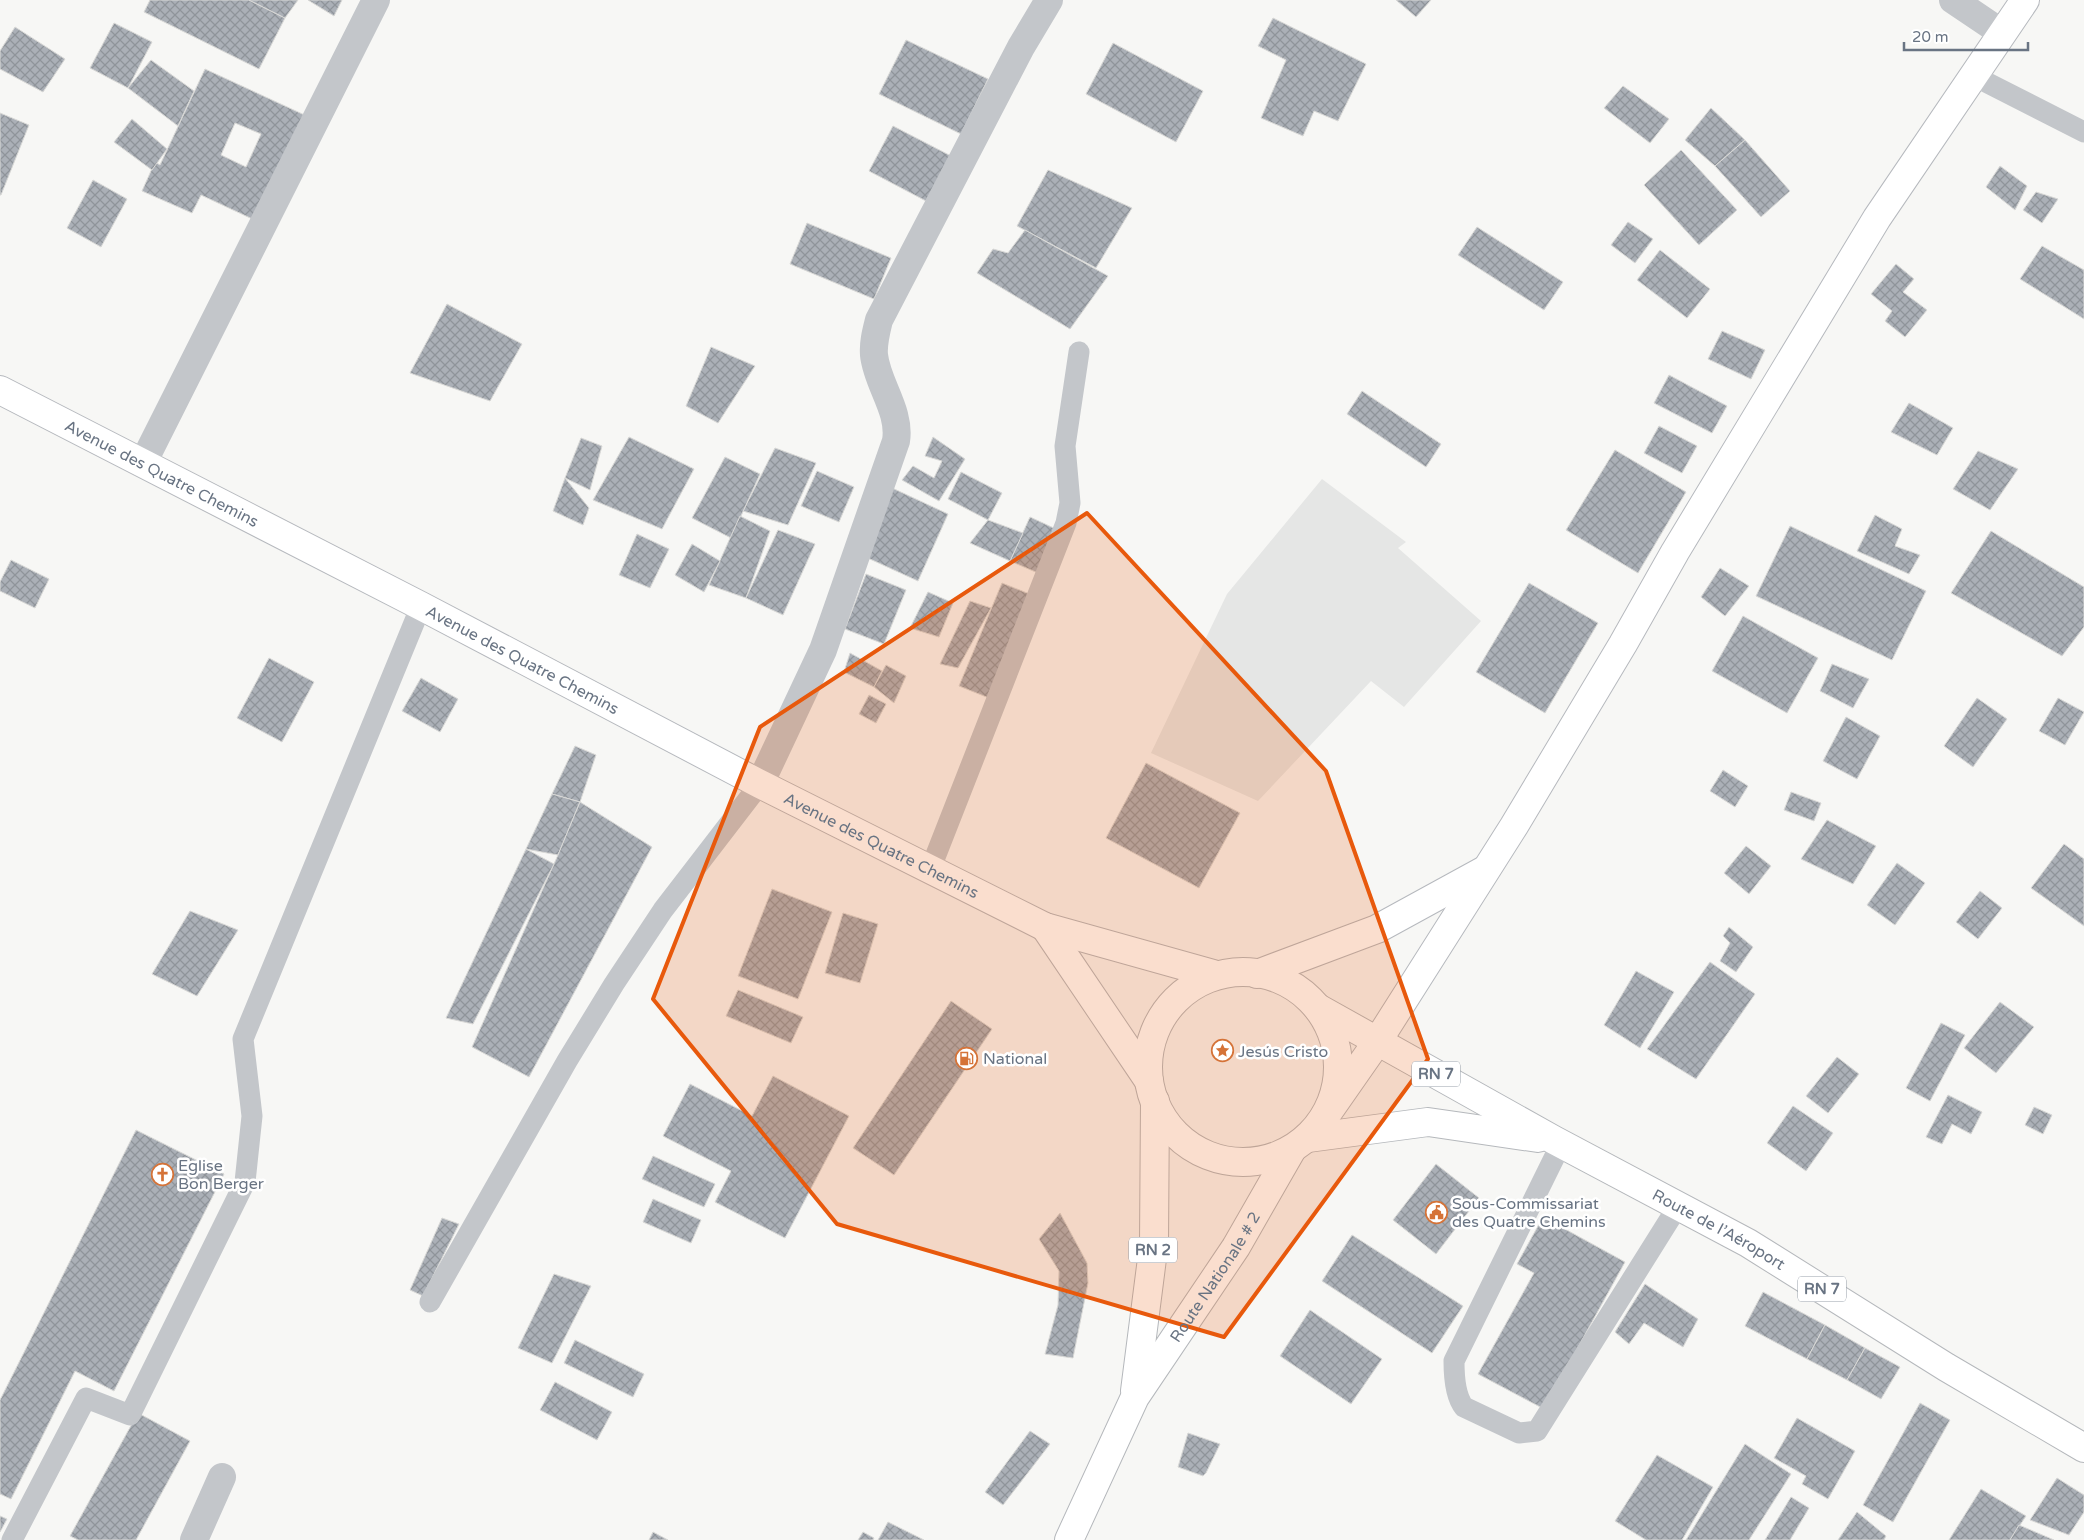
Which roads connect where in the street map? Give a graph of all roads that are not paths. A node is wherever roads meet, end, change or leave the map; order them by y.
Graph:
1 (376, 0) edge
2 (1049, 0) edge
3 (1953, 0) edge
4 (2024, 0) edge
5 (2002, 32) junction
6 (1972, 75) junction
7 (2084, 132) edge
8 (1079, 352) dead end
9 (0, 390) edge
10 (142, 463) junction
11 (421, 606) junction
12 (760, 784) junction
13 (930, 870) junction
14 (1484, 871) junction
15 (1045, 927) junction
16 (1214, 974) junction
17 (1257, 974) junction
18 (1318, 1008) junction
19 (1377, 1042) junction
20 (1152, 1091) junction
21 (1308, 1136) junction
22 (1557, 1142) junction
23 (1678, 1206) junction
24 (430, 1302) dead end
25 (1135, 1397) junction
26 (2084, 1448) edge
27 (222, 1477) dead end
28 (12, 1540) edge
29 (194, 1540) edge
30 (1069, 1540) edge

1 - 10 street
2 - 12 street
3 - 5 street
4 - 5 main road
5 - 6 main road
6 - 7 lane
6 - 14 main road
8 - 13 lane
9 - 10 main road, Avenue des Quatre Chemins
10 - 11 main road, Avenue des Quatre Chemins
11 - 12 main road, Avenue des Quatre Chemins
11 - 28 lane
12 - 13 main road, Avenue des Quatre Chemins
12 - 24 lane
13 - 15 main road, Avenue des Quatre Chemins
14 - 17 main road
14 - 19 main road
15 - 16 main road, Avenue des Quatre Chemins
15 - 20 main road, Avenue des Quatre Chemins
16 - 17 main road
16 - 20 main road, Route Nationale # 2
17 - 18 main road
18 - 19 main road, Route de l’Aéroport / RN 7
18 - 21 main road
19 - 21 main road
19 - 22 main road, Route de l’Aéroport / RN 7
20 - 21 main road, Avenue des Quatre Chemins
20 - 25 main road, Route Nationale # 2 / RN 2
21 - 22 main road, Route de l’Aéroport / RN 7
21 - 25 main road, Route Nationale # 2 / RN 2
22 - 23 main road, Route de l’Aéroport / RN 7
22 - 23 lane
23 - 26 main road, Route de l’Aéroport / RN 7
25 - 30 main road, Route Nationale # 2 / RN 2
27 - 29 street

